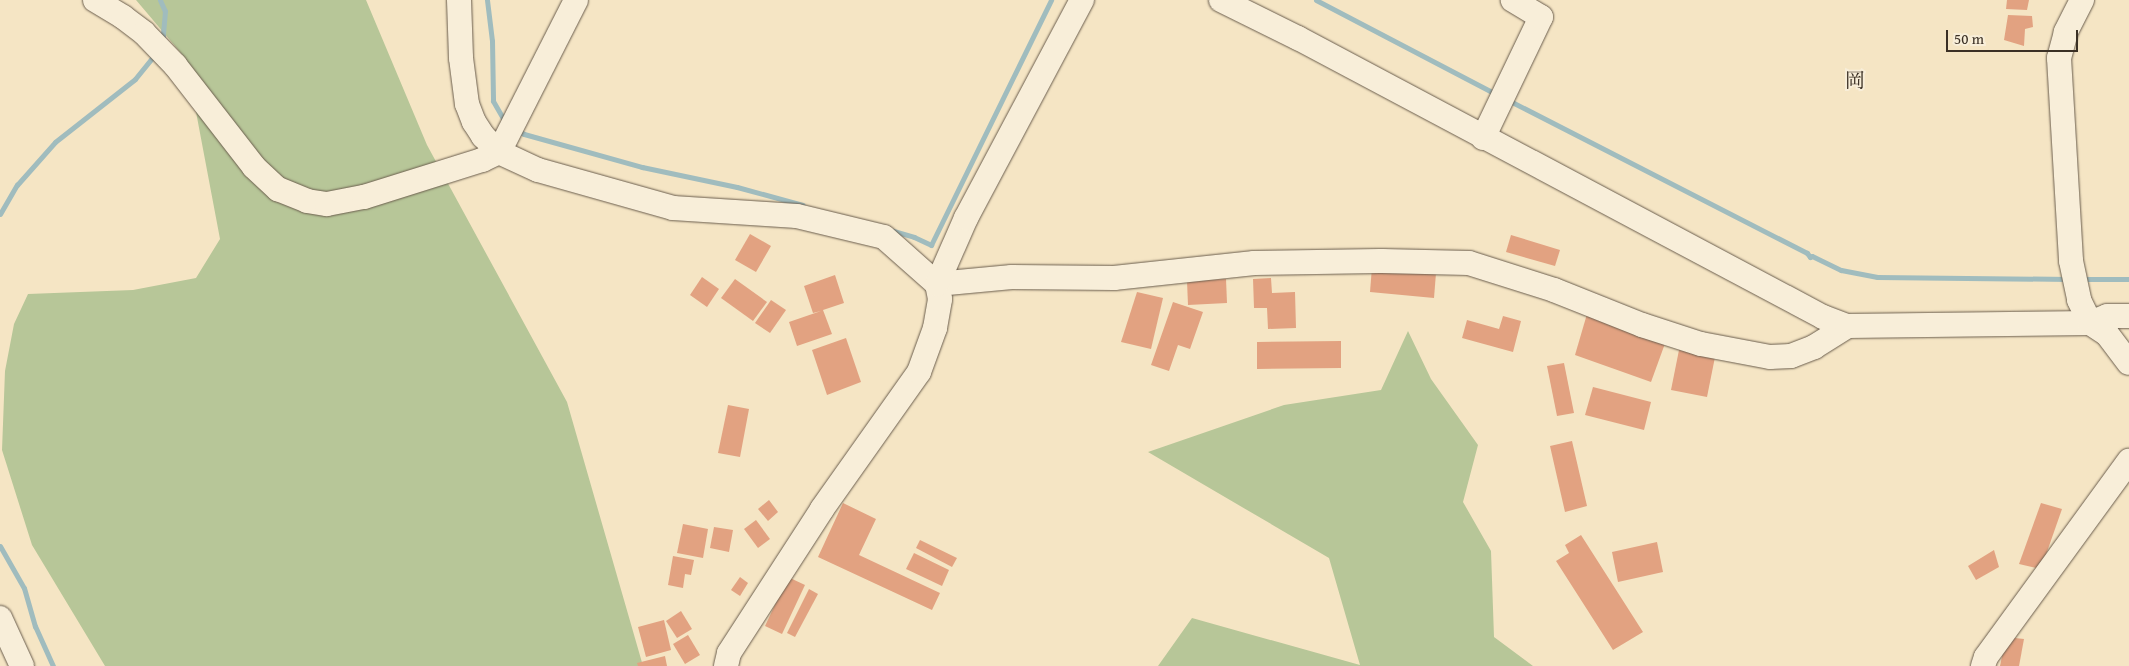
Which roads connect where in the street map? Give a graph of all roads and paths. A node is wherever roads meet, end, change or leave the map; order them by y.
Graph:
1 (95, 0) edge
2 (459, 0) edge
3 (576, 0) edge
4 (1082, 0) edge
5 (1221, 0) edge
6 (1512, 0) edge
7 (2082, 0) edge
8 (1483, 138) junction
9 (499, 152) junction
10 (937, 284) junction
11 (2129, 316) edge
12 (2090, 323) junction
13 (1847, 326) junction
14 (2129, 363) edge
15 (2129, 461) edge
16 (0, 618) edge
17 (22, 666) edge
18 (726, 666) edge
19 (1983, 666) edge

1 - 9 street
2 - 9 street
3 - 9 street
4 - 10 street
5 - 8 street
6 - 8 street
7 - 12 street
8 - 13 street
9 - 10 street
10 - 13 street
10 - 18 street
11 - 12 street
12 - 13 street
12 - 14 street
15 - 19 street
16 - 17 street

